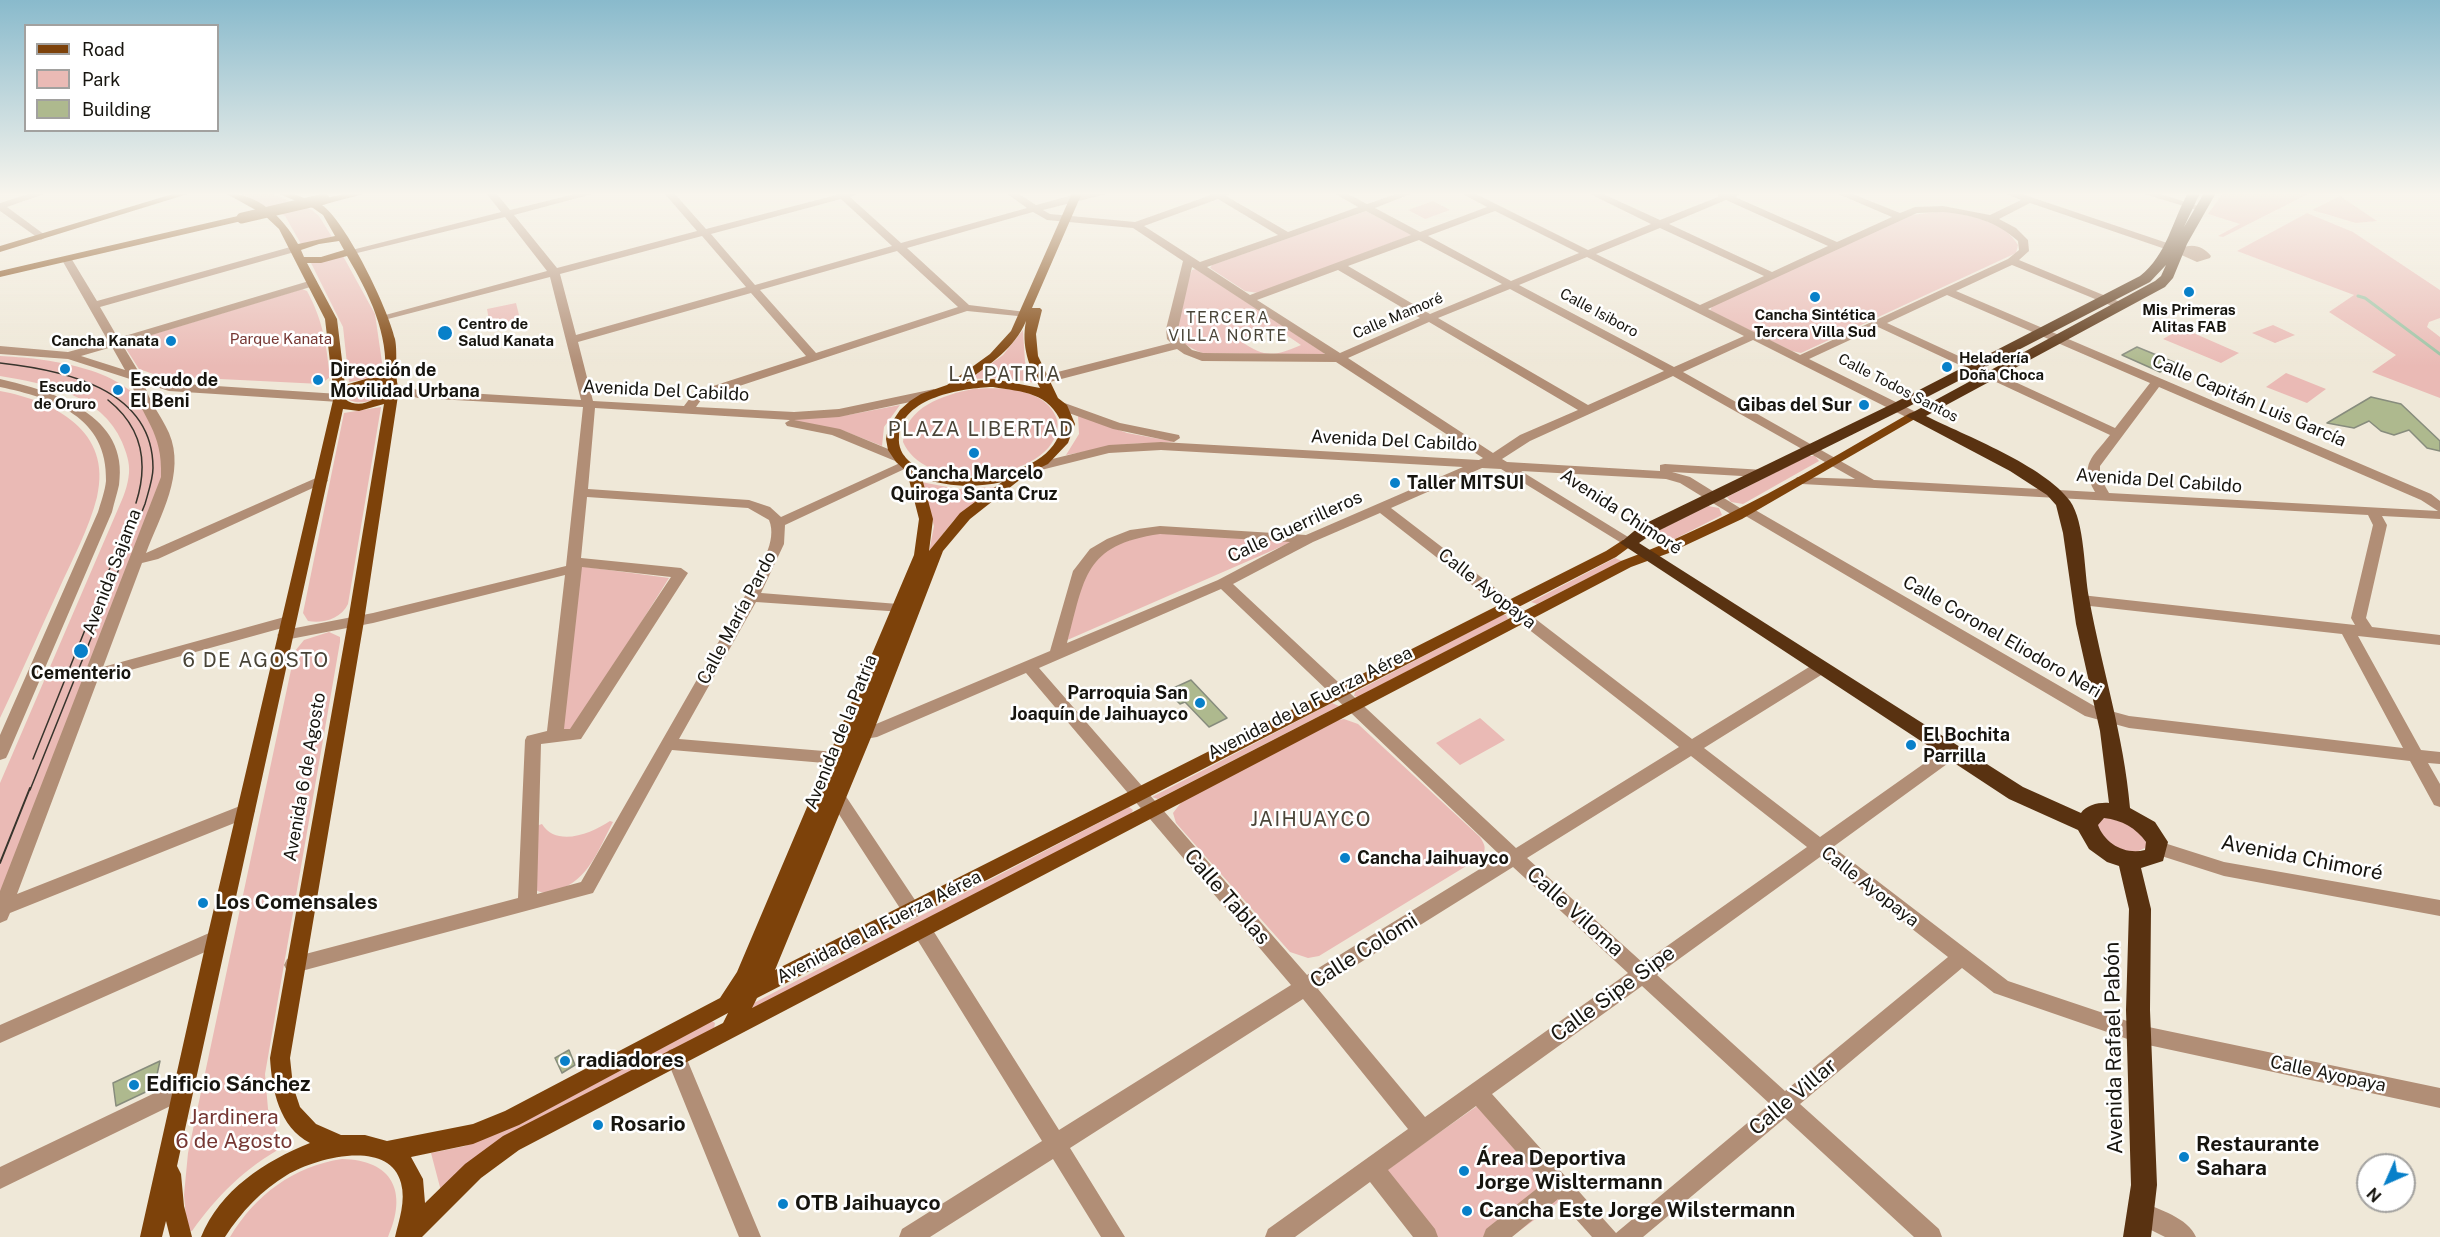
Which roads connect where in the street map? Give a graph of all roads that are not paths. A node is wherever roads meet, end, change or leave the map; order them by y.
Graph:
1 (90, 251) edge
2 (101, 251) edge
3 (288, 251) edge
4 (295, 251) edge
5 (354, 251) edge
6 (536, 251) edge
7 (620, 251) edge
8 (720, 251) edge
9 (890, 251) edge
10 (903, 251) edge
11 (1056, 251) edge
12 (1175, 251) edge
13 (1244, 251) edge
14 (1381, 251) edge
15 (1447, 251) edge
16 (1584, 251) edge
17 (1598, 251) edge
18 (1718, 251) edge
19 (1827, 251) edge
20 (2024, 251) edge
21 (2176, 251) edge
22 (2178, 251) edge
23 (349, 252) junction
24 (1590, 254) junction
25 (68, 260) junction
26 (300, 260) junction
27 (1189, 260) junction
28 (2012, 261) junction
29 (1199, 266) junction
30 (1341, 266) junction
31 (0, 268) edge
32 (551, 269) junction
33 (0, 274) edge
34 (1773, 276) junction
35 (313, 283) junction
36 (1512, 286) junction
37 (753, 289) junction
38 (1947, 291) junction
39 (1249, 299) junction
40 (2105, 299) junction
41 (95, 305) junction
42 (2121, 306) junction
43 (966, 308) junction
44 (1700, 309) junction
45 (383, 313) junction
46 (1029, 315) junction
47 (1429, 318) junction
48 (1878, 323) junction
49 (2042, 332) junction
50 (1753, 336) junction
51 (2058, 339) junction
52 (571, 340) junction
53 (116, 342) junction
54 (1178, 345) junction
55 (0, 350) edge
56 (69, 356) junction
57 (813, 357) junction
58 (1340, 358) junction
59 (1800, 358) junction
60 (1975, 368) junction
61 (1673, 372) junction
62 (1990, 375) junction
63 (136, 378) junction
64 (1042, 380) junction
65 (2157, 381) junction
66 (0, 383) edge
67 (391, 391) junction
68 (941, 391) junction
69 (339, 395) junction
70 (1056, 402) junction
71 (363, 407) joint
72 (1897, 407) junction
73 (590, 408) junction
74 (687, 410) junction
75 (1587, 410) junction
76 (1914, 416) junction
77 (2115, 433) junction
78 (1811, 448) junction
79 (1493, 459) junction
80 (1834, 461) junction
81 (906, 464) junction
82 (1479, 464) junction
83 (1037, 466) junction
84 (1506, 466) junction
85 (1759, 473) junction
86 (1021, 474) junction
87 (1802, 480) junction
88 (321, 481) junction
89 (1876, 483) junction
90 (2053, 492) junction
91 (583, 493) junction
92 (2104, 495) junction
93 (1712, 496) junction
94 (2440, 507) edge
95 (1382, 508) junction
96 (2372, 511) junction
97 (1742, 512) junction
98 (2440, 515) edge
99 (778, 523) junction
100 (1308, 539) junction
101 (1628, 543) junction
102 (1650, 556) junction
103 (138, 559) junction
104 (575, 565) junction
105 (1223, 583) junction
106 (752, 597) junction
107 (2081, 600) junction
108 (1508, 606) junction
109 (898, 609) junction
110 (1523, 618) junction
111 (356, 621) junction
112 (287, 628) junction
113 (2348, 631) junction
114 (2367, 632) junction
115 (2440, 640) edge
116 (1057, 652) junction
117 (1028, 665) junction
118 (1820, 668) junction
119 (94, 675) junction
120 (1338, 692) junction
121 (1353, 705) junction
122 (2107, 717) junction
123 (846, 734) junction
124 (555, 735) junction
125 (864, 735) junction
126 (668, 744) junction
127 (1692, 748) junction
128 (1952, 752) junction
129 (0, 754) edge
130 (2415, 755) junction
131 (844, 758) junction
132 (2440, 758) edge
133 (1138, 794) junction
134 (837, 797) junction
135 (2440, 800) edge
136 (1152, 810) junction
137 (246, 811) junction
138 (2121, 812) junction
139 (2086, 825) junction
140 (1819, 848) junction
141 (2158, 848) junction
142 (1514, 857) junction
143 (2128, 860) junction
144 (527, 904) junction
145 (2440, 908) edge
146 (912, 910) junction
147 (1, 912) edge
148 (922, 930) junction
149 (216, 938) junction
150 (772, 955) junction
151 (1961, 957) junction
152 (294, 965) junction
153 (803, 966) junction
154 (1641, 972) junction
155 (1305, 987) junction
156 (749, 994) junction
157 (726, 1005) junction
158 (730, 1029) junction
159 (0, 1034) edge
160 (2139, 1034) junction
161 (676, 1057) junction
162 (184, 1089) junction
163 (1478, 1093) junction
164 (2440, 1098) edge
165 (1785, 1104) junction
166 (1423, 1131) junction
167 (339, 1145) junction
168 (1057, 1145) junction
169 (388, 1151) junction
170 (170, 1153) junction
171 (1372, 1167) junction
172 (0, 1178) edge
173 (1560, 1184) junction
174 (2139, 1225) edge
175 (151, 1237) edge
176 (181, 1237) edge
177 (212, 1237) edge
178 (406, 1237) edge
179 (750, 1237) edge
180 (910, 1237) edge
181 (1114, 1237) edge
182 (1276, 1237) edge
183 (1427, 1237) edge
184 (1494, 1237) edge
185 (1607, 1237) edge
186 (1626, 1237) edge
187 (1931, 1237) edge
188 (2185, 1237) edge

1 - 31 main road
2 - 25 main road
3 - 41 street
4 - 26 main road
5 - 23 street
6 - 32 street
7 - 32 street
8 - 37 street
9 - 37 street
10 - 43 street
11 - 46 main road
12 - 27 street, Avenida Chimoré
13 - 29 street
14 - 30 street
15 - 36 street, Calle Isiboro
16 - 24 street, Calle Todos Santos
17 - 24 street, Calle Mamoré
18 - 34 street
19 - 34 street
20 - 28 street
21 - 40 highway, Avenida de la Fuerza Aérea
22 - 42 highway, Avenida de la Fuerza Aérea
23 - 26 main road
23 - 45 main road, Avenida 6 de Agosto
24 - 36 street, Calle Mamoré
24 - 44 street, Calle Todos Santos
25 - 33 main road
25 - 41 street, Avenida Sajama
26 - 35 main road
27 - 29 street, Avenida Chimoré
27 - 54 street
28 - 38 street
28 - 40 street
29 - 39 street, Avenida Chimoré
30 - 39 street
30 - 47 street
32 - 45 street
32 - 52 street
34 - 44 street
35 - 53 street
35 - 69 main road
36 - 47 street, Calle Mamoré
36 - 61 street, Calle Isiboro
37 - 52 street
37 - 57 street
38 - 48 street
38 - 49 street, Calle Capitán Luis García
39 - 58 street, Avenida Chimoré
40 - 42 street
40 - 49 highway, Avenida de la Fuerza Aérea
41 - 53 street, Avenida Sajama
42 - 51 highway, Avenida de la Fuerza Aérea
43 - 46 street
43 - 57 street
44 - 50 street, Calle Todos Santos
45 - 67 main road, Avenida 6 de Agosto
46 - 64 main road
46 - 68 main road
47 - 58 street, Calle Mamoré
47 - 75 street
48 - 59 street
48 - 60 street
49 - 51 street, Calle Capitán Luis García
49 - 60 highway, Avenida de la Fuerza Aérea
50 - 59 street, Calle Todos Santos
50 - 61 street, Calle Guerrilleros
51 - 62 highway, Avenida de la Fuerza Aérea
51 - 65 street, Calle Capitán Luis García
52 - 73 street
53 - 56 street
53 - 63 street, Avenida Sajama
54 - 58 street
54 - 64 street
55 - 56 street
56 - 63 street
57 - 74 street
58 - 79 street, Avenida Chimoré
59 - 72 street, Calle Todos Santos
60 - 62 street
60 - 72 highway, Avenida de la Fuerza Aérea
61 - 75 street, Calle Guerrilleros
61 - 78 street, Calle Isiboro
62 - 76 highway, Avenida de la Fuerza Aérea
62 - 77 street
63 - 69 street
63 - 103 street, Avenida Sajama
64 - 70 main road
65 - 77 street
65 - 94 street, Calle Capitán Luis García
66 - 129 street, Avenida Sajama
67 - 69 main road
67 - 71 street, Avenida Del Cabildo
67 - 73 street, Avenida Del Cabildo
67 - 111 main road, Avenida 6 de Agosto
68 - 70 main road
68 - 74 street, Avenida Del Cabildo
68 - 81 main road
69 - 71 main road
69 - 88 main road
70 - 79 street, Avenida Del Cabildo
70 - 83 main road
72 - 76 street, Calle Todos Santos
72 - 78 highway, Avenida de la Fuerza Aérea
73 - 74 street, Avenida Del Cabildo
73 - 81 street, Avenida Del Cabildo
73 - 91 street
75 - 79 street, Calle Guerrilleros
76 - 80 main road, Avenida de la Fuerza Aérea
76 - 90 highway, Calle Todos Santos
77 - 92 street
78 - 80 street, Avenida Del Cabildo
78 - 85 highway, Avenida de la Fuerza Aérea
79 - 82 street, Calle Guerrilleros
79 - 84 street, Avenida Chimoré
79 - 85 street, Avenida Del Cabildo
80 - 87 main road, Avenida de la Fuerza Aérea
80 - 89 street, Avenida Del Cabildo
81 - 86 main road
81 - 99 street
81 - 109 main road, Avenida de la Patria
82 - 83 street, Avenida Del Cabildo
82 - 84 street, Avenida Del Cabildo
82 - 95 street, Calle Guerrilleros
83 - 86 main road
84 - 93 street, Avenida Del Cabildo
84 - 101 street, Avenida Chimoré
85 - 93 highway, Avenida de la Fuerza Aérea
86 - 125 main road, Avenida de la Patria
87 - 89 street, Avenida Del Cabildo
87 - 97 main road, Avenida de la Fuerza Aérea
88 - 103 street
88 - 112 main road
89 - 90 street, Avenida Del Cabildo
90 - 92 street, Avenida Del Cabildo
90 - 107 highway
91 - 99 street
91 - 104 street
92 - 96 street, Avenida Del Cabildo
93 - 97 street, Avenida Del Cabildo
93 - 101 highway, Avenida de la Fuerza Aérea
95 - 100 street, Calle Guerrilleros
95 - 108 street, Calle Ayopaya
96 - 98 street, Avenida Del Cabildo
96 - 114 street
97 - 102 main road, Avenida de la Fuerza Aérea
97 - 122 street, Calle Coronel Eliodoro Neri
99 - 106 street, Calle María Pardo
100 - 105 street, Calle Guerrilleros
100 - 116 street
101 - 102 highway, Avenida Chimoré
101 - 108 main road, Avenida de la Fuerza Aérea
102 - 110 main road, Avenida de la Fuerza Aérea
102 - 118 highway, Avenida Chimoré
103 - 119 street, Avenida Sajama
104 - 111 street
104 - 124 street
104 - 124 street
105 - 116 street, Calle Guerrilleros
105 - 120 street, Calle Viloma
106 - 109 street
106 - 126 street, Calle María Pardo
107 - 113 street
107 - 122 highway
108 - 110 street, Calle Ayopaya
108 - 120 main road, Avenida de la Fuerza Aérea
109 - 123 main road, Avenida de la Patria
110 - 121 main road, Avenida de la Fuerza Aérea
110 - 127 street, Calle Ayopaya
111 - 112 street
111 - 152 main road, Avenida 6 de Agosto
112 - 119 street
112 - 137 main road
113 - 114 street
113 - 130 street
114 - 115 street
116 - 117 street, Calle Guerrilleros
117 - 125 street, Calle Guerrilleros
117 - 133 street, Calle Tablas
118 - 127 street, Calle Colomi
118 - 128 highway, Avenida Chimoré
119 - 147 street, Avenida Sajama
120 - 121 street, Calle Viloma
120 - 133 main road, Avenida de la Fuerza Aérea
121 - 136 main road, Avenida de la Fuerza Aérea
121 - 142 street, Calle Viloma
122 - 130 street, Calle Coronel Eliodoro Neri
122 - 138 highway
123 - 125 street, Calle Guerrilleros
123 - 131 main road, Avenida de la Patria
124 - 144 street
125 - 131 main road, Avenida de la Patria
126 - 131 street
126 - 144 street, Calle María Pardo
127 - 140 street, Calle Ayopaya
127 - 142 street, Calle Colomi
128 - 139 highway, Avenida Chimoré
128 - 140 street, Calle Sipe Sipe
130 - 132 street, Calle Coronel Eliodoro Neri
130 - 135 street
131 - 134 main road, Avenida de la Patria
131 - 157 main road, Avenida de la Patria
133 - 136 street, Calle Tablas
133 - 146 main road, Avenida de la Fuerza Aérea
134 - 146 street
134 - 150 main road, Avenida de la Patria
136 - 148 main road, Avenida de la Fuerza Aérea
136 - 155 street, Calle Tablas
137 - 147 street
137 - 149 main road
138 - 139 highway
138 - 141 highway
139 - 143 highway
140 - 151 street, Calle Ayopaya
140 - 154 street, Calle Sipe Sipe
141 - 143 highway
141 - 145 street, Avenida Chimoré
142 - 154 street, Calle Viloma
142 - 155 street, Calle Colomi
143 - 160 highway, Avenida Rafael Pabón
144 - 152 street
146 - 153 main road, Avenida de la Fuerza Aérea
148 - 158 main road, Avenida de la Fuerza Aérea
148 - 168 street
149 - 159 street
149 - 162 main road
150 - 153 main road
150 - 156 main road, Avenida de la Patria
151 - 160 street, Calle Ayopaya
151 - 165 street, Calle Villar
152 - 167 main road, Avenida 6 de Agosto
153 - 156 main road, Avenida de la Fuerza Aérea
154 - 163 street, Calle Sipe Sipe
154 - 165 street, Calle Viloma
155 - 166 street, Calle Tablas
155 - 168 street, Calle Colomi
156 - 157 main road, Avenida de la Fuerza Aérea
156 - 158 main road, Avenida de la Patria
157 - 169 main road, Avenida de la Fuerza Aérea
158 - 161 main road, Avenida de la Fuerza Aérea
160 - 164 street, Calle Ayopaya
160 - 174 highway, Avenida Rafael Pabón
161 - 178 main road, Avenida de la Fuerza Aérea
161 - 179 street
162 - 170 main road
162 - 172 street
163 - 166 street, Calle Sipe Sipe
163 - 173 street
165 - 186 street, Calle Villar
165 - 187 street, Calle Viloma
166 - 171 street, Calle Sipe Sipe
167 - 169 main road
167 - 177 main road
168 - 180 street, Calle Colomi
168 - 181 street
169 - 178 main road
170 - 175 main road
170 - 176 main road
171 - 182 street, Calle Sipe Sipe
171 - 183 street
173 - 184 street
173 - 185 street
174 - 188 street

